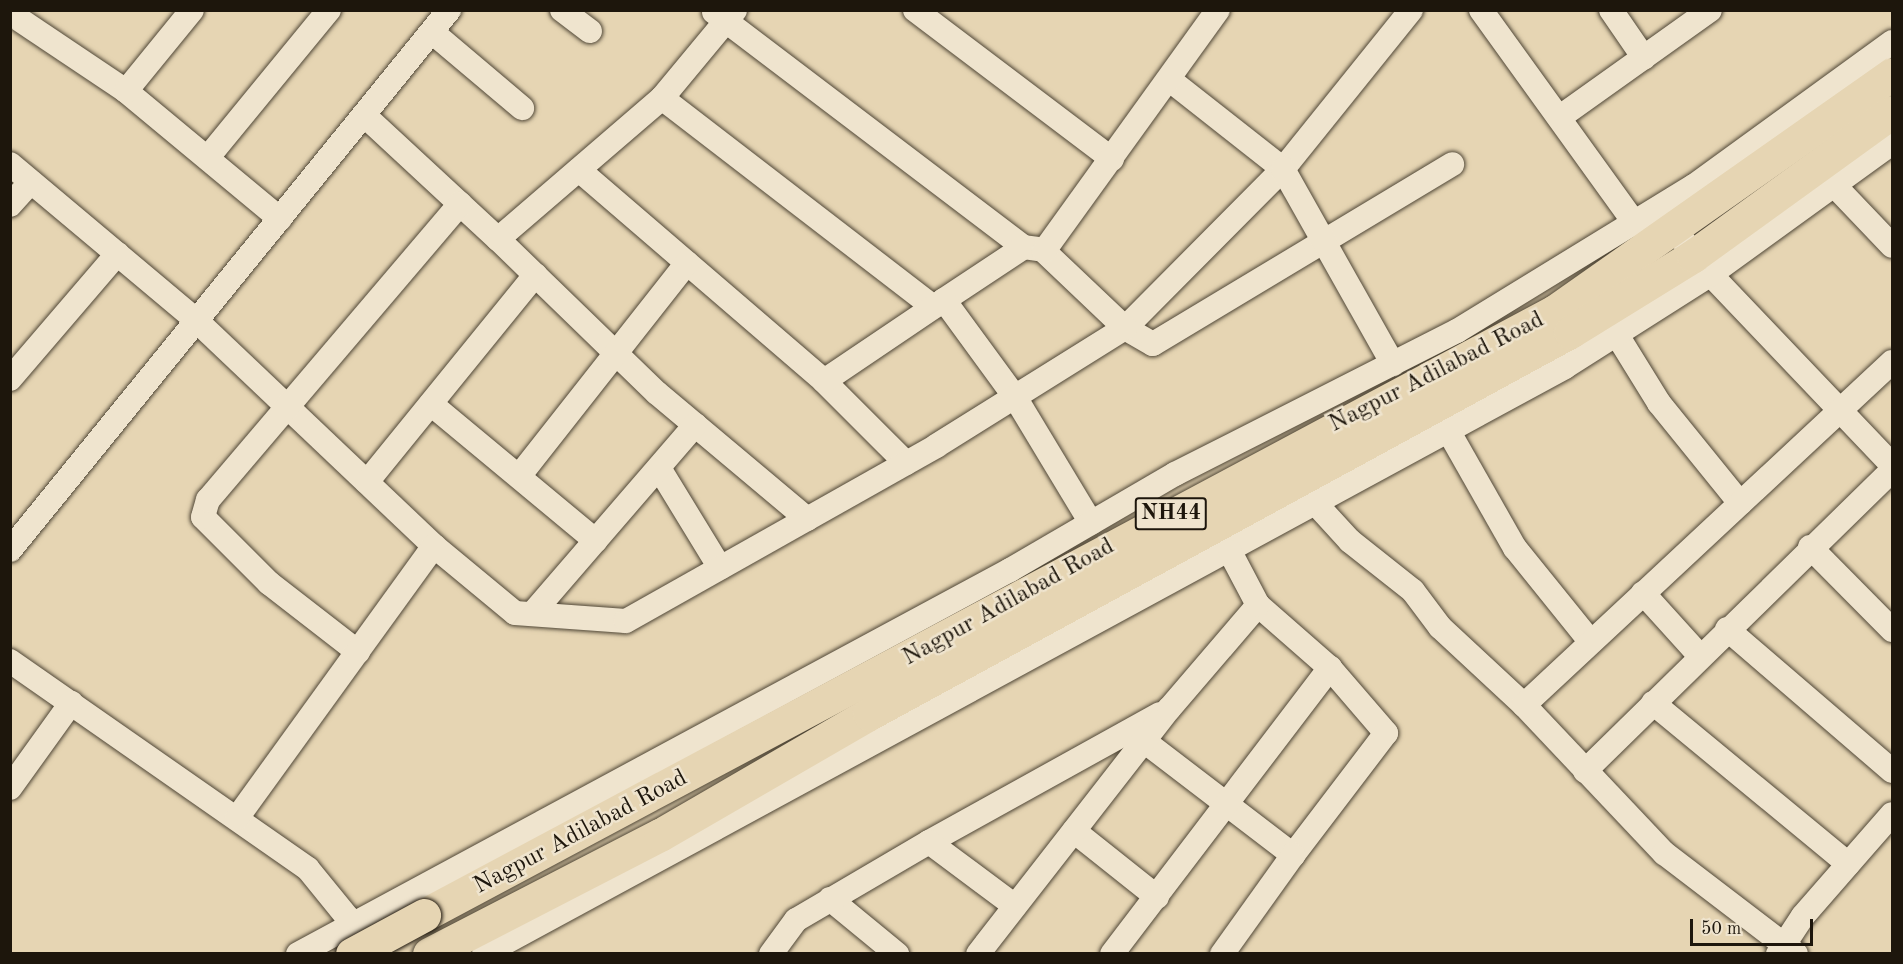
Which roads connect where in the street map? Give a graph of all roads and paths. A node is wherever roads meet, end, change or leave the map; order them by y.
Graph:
1 (192, 10) edge
2 (329, 10) edge
3 (449, 10) edge
4 (562, 10) edge
5 (915, 10) edge
6 (1218, 10) edge
7 (1411, 10) edge
8 (1481, 10) edge
9 (1611, 10) edge
10 (1710, 10) edge
11 (724, 14) edge
12 (944, 19) edge
13 (20, 20) edge
14 (590, 31) dead end
15 (432, 32) junction
16 (1893, 42) edge
17 (1644, 58) junction
18 (1893, 74) edge
19 (1170, 80) junction
20 (126, 91) junction
21 (662, 99) junction
22 (522, 108) dead end
23 (1893, 112) edge
24 (364, 115) junction
25 (1560, 117) junction
26 (1893, 143) edge
27 (209, 156) junction
28 (1112, 159) junction
29 (10, 164) edge
30 (1452, 164) dead end
31 (1283, 169) junction
32 (579, 170) junction
33 (31, 182) junction
34 (1834, 185) junction
35 (460, 204) junction
36 (10, 205) edge
37 (280, 219) junction
38 (1636, 225) junction
39 (498, 239) junction
40 (1686, 242) junction
41 (1325, 243) junction
42 (1893, 246) edge
43 (1034, 249) junction
44 (117, 254) junction
45 (687, 263) junction
46 (535, 275) junction
47 (939, 304) junction
48 (198, 321) junction
49 (1125, 328) junction
50 (1617, 335) junction
51 (616, 353) junction
52 (1893, 362) edge
53 (1393, 364) junction
54 (10, 379) edge
55 (824, 381) junction
56 (1015, 397) junction
57 (431, 404) junction
58 (288, 406) junction
59 (1840, 410) junction
60 (1328, 413) junction
61 (695, 425) junction
62 (1449, 432) junction
63 (906, 463) junction
64 (1893, 465) edge
65 (659, 468) junction
66 (1893, 470) edge
67 (520, 475) junction
68 (367, 482) junction
69 (1740, 503) junction
70 (1317, 505) junction
71 (807, 519) junction
72 (1090, 523) junction
73 (14, 539) edge
74 (596, 541) junction
75 (435, 546) junction
76 (1810, 547) junction
77 (1230, 552) junction
78 (720, 568) junction
79 (1643, 593) junction
80 (1258, 605) junction
81 (532, 614) junction
82 (1727, 629) junction
83 (1893, 630) edge
84 (1590, 641) junction
85 (358, 652) junction
86 (1700, 656) junction
87 (10, 661) edge
88 (1330, 668) junction
89 (71, 703) junction
90 (1653, 703) junction
91 (1524, 705) junction
92 (1169, 709) junction
93 (1144, 741) junction
94 (1584, 771) junction
95 (1893, 771) edge
96 (10, 788) edge
97 (1226, 803) junction
98 (1893, 814) edge
99 (237, 818) junction
100 (1074, 831) junction
101 (929, 842) junction
102 (1293, 855) junction
103 (1848, 864) junction
104 (1157, 897) junction
105 (830, 899) junction
106 (1015, 906) junction
107 (352, 940) edge
108 (434, 951) edge
109 (1786, 951) edge
110 (298, 954) edge
111 (362, 954) edge
112 (484, 954) edge
113 (771, 954) edge
114 (897, 954) edge
115 (978, 954) edge
116 (1112, 954) edge
117 (1222, 954) edge

1 - 20 street
2 - 27 street
3 - 15 street
4 - 14 street
5 - 12 street
6 - 19 street
7 - 31 street
8 - 25 street
9 - 17 street
10 - 17 street
11 - 21 street
11 - 43 street
12 - 28 street
13 - 20 street
15 - 22 street
15 - 24 street
16 - 40 street
17 - 25 street
18 - 40 highway, Nagpur Adilabad Road / NH44
19 - 28 street
19 - 31 street
20 - 27 street
21 - 32 street
21 - 47 street
23 - 40 highway, Nagpur Adilabad Road / NH44
24 - 35 street
24 - 37 street
25 - 38 street
26 - 34 street
27 - 37 street
28 - 43 street
29 - 33 street
30 - 41 street
31 - 41 street
31 - 49 street
32 - 39 street
32 - 45 street
33 - 36 street
33 - 44 street
34 - 40 street
34 - 42 street
35 - 39 street
35 - 58 street
37 - 48 street
38 - 40 street
38 - 53 street
39 - 46 street
40 - 50 street
40 - 59 street
40 - 60 highway, Nagpur Adilabad Road / NH44
40 - 108 highway, Nagpur Adilabad Road / NH44
41 - 49 street
41 - 53 street
43 - 47 street
43 - 49 street
44 - 48 street
44 - 54 street
45 - 51 street
45 - 55 street
46 - 51 street
46 - 57 street
47 - 55 street
47 - 56 street
48 - 58 street
48 - 73 street
49 - 56 street
50 - 62 street
50 - 69 street
51 - 61 street
51 - 67 street
52 - 59 street
53 - 60 street
55 - 63 street
56 - 63 street
56 - 72 street
57 - 67 street
57 - 68 street
58 - 68 street
58 - 85 street
59 - 64 street
59 - 69 street
60 - 72 street
60 - 107 highway, Nagpur Adilabad Road / NH44, bridge
61 - 65 street
61 - 71 street
62 - 70 street
62 - 84 street
63 - 71 street
65 - 74 street
65 - 78 street
66 - 76 street
67 - 74 street
68 - 75 street
69 - 79 street
70 - 77 street
70 - 91 street
71 - 78 street
72 - 107 street
74 - 81 street
75 - 81 street
75 - 85 street
76 - 82 street
76 - 83 street
77 - 80 street
77 - 112 street
78 - 81 street
79 - 84 street
79 - 86 street
80 - 88 street
80 - 92 street
82 - 86 street
82 - 95 street
84 - 91 street
85 - 99 street
86 - 90 street
87 - 89 street
88 - 97 street
88 - 102 street
89 - 96 street
89 - 99 street
90 - 94 street
90 - 103 street
91 - 94 street
92 - 93 street
92 - 101 street
93 - 97 street
93 - 100 street
94 - 109 street
97 - 102 street
97 - 104 street
98 - 103 street
99 - 107 street
100 - 104 street
100 - 106 street
101 - 105 street
101 - 106 street
102 - 117 street
103 - 109 street
104 - 116 street
105 - 113 street
105 - 114 street
106 - 115 street
107 - 110 street
107 - 111 street

